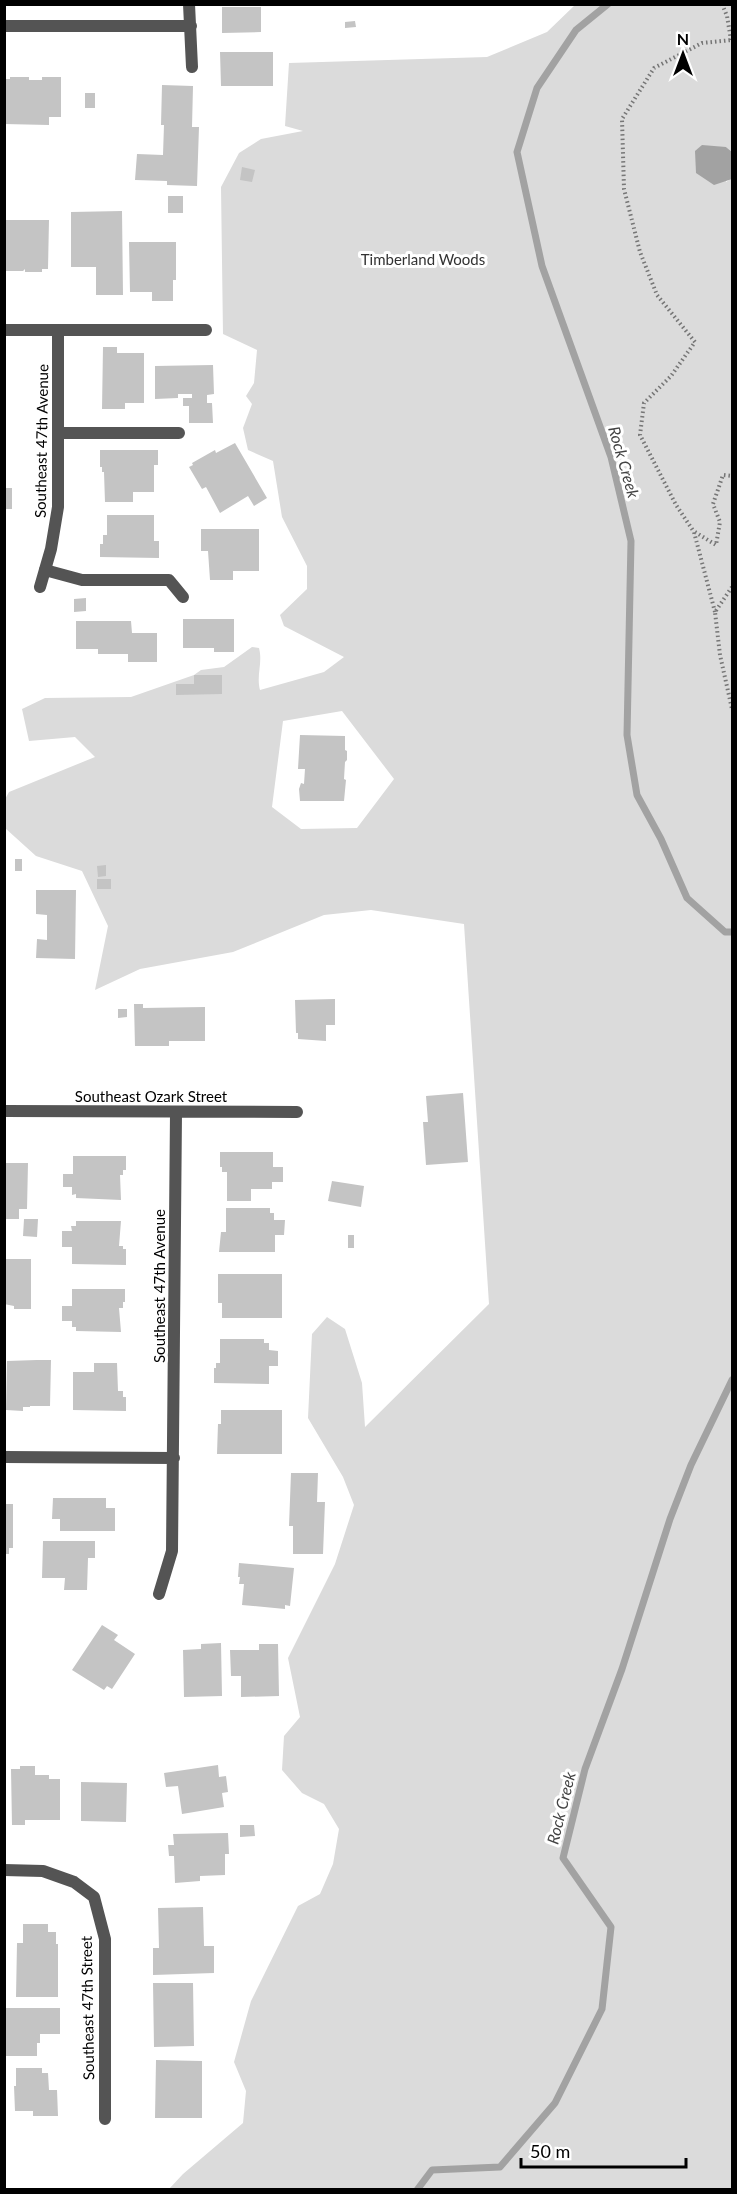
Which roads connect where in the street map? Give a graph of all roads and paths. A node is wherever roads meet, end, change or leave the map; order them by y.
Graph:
1 (189, 4) edge
2 (722, 4) edge
3 (4, 26) edge
4 (191, 26) junction
5 (731, 40) edge
6 (192, 68) dead end
7 (4, 330) edge
8 (58, 330) junction
9 (206, 330) dead end
10 (179, 433) dead end
11 (59, 434) junction
12 (732, 476) edge
13 (694, 532) junction
14 (45, 570) junction
15 (40, 587) dead end
16 (732, 587) edge
17 (183, 597) dead end
18 (715, 612) junction
19 (732, 709) edge
20 (4, 1111) edge
21 (297, 1112) dead end
22 (176, 1113) junction
23 (4, 1457) edge
24 (174, 1458) junction
25 (159, 1594) dead end
26 (4, 1870) edge
27 (105, 2119) dead end

1 - 4 street
2 - 5 path
3 - 4 street
4 - 6 street
5 - 13 path
7 - 8 street
8 - 9 street
8 - 11 street, Southeast 47th Avenue
10 - 11 street
11 - 14 street, Southeast 47th Avenue
12 - 13 path
13 - 18 path
14 - 15 street, Southeast 47th Avenue
14 - 17 street
16 - 18 path
18 - 19 path
20 - 22 street, Southeast Ozark Street
21 - 22 street, Southeast Ozark Street
22 - 24 street, Southeast 47th Avenue
23 - 24 street
24 - 25 street, Southeast 47th Avenue
26 - 27 street, Southeast 47th Street

